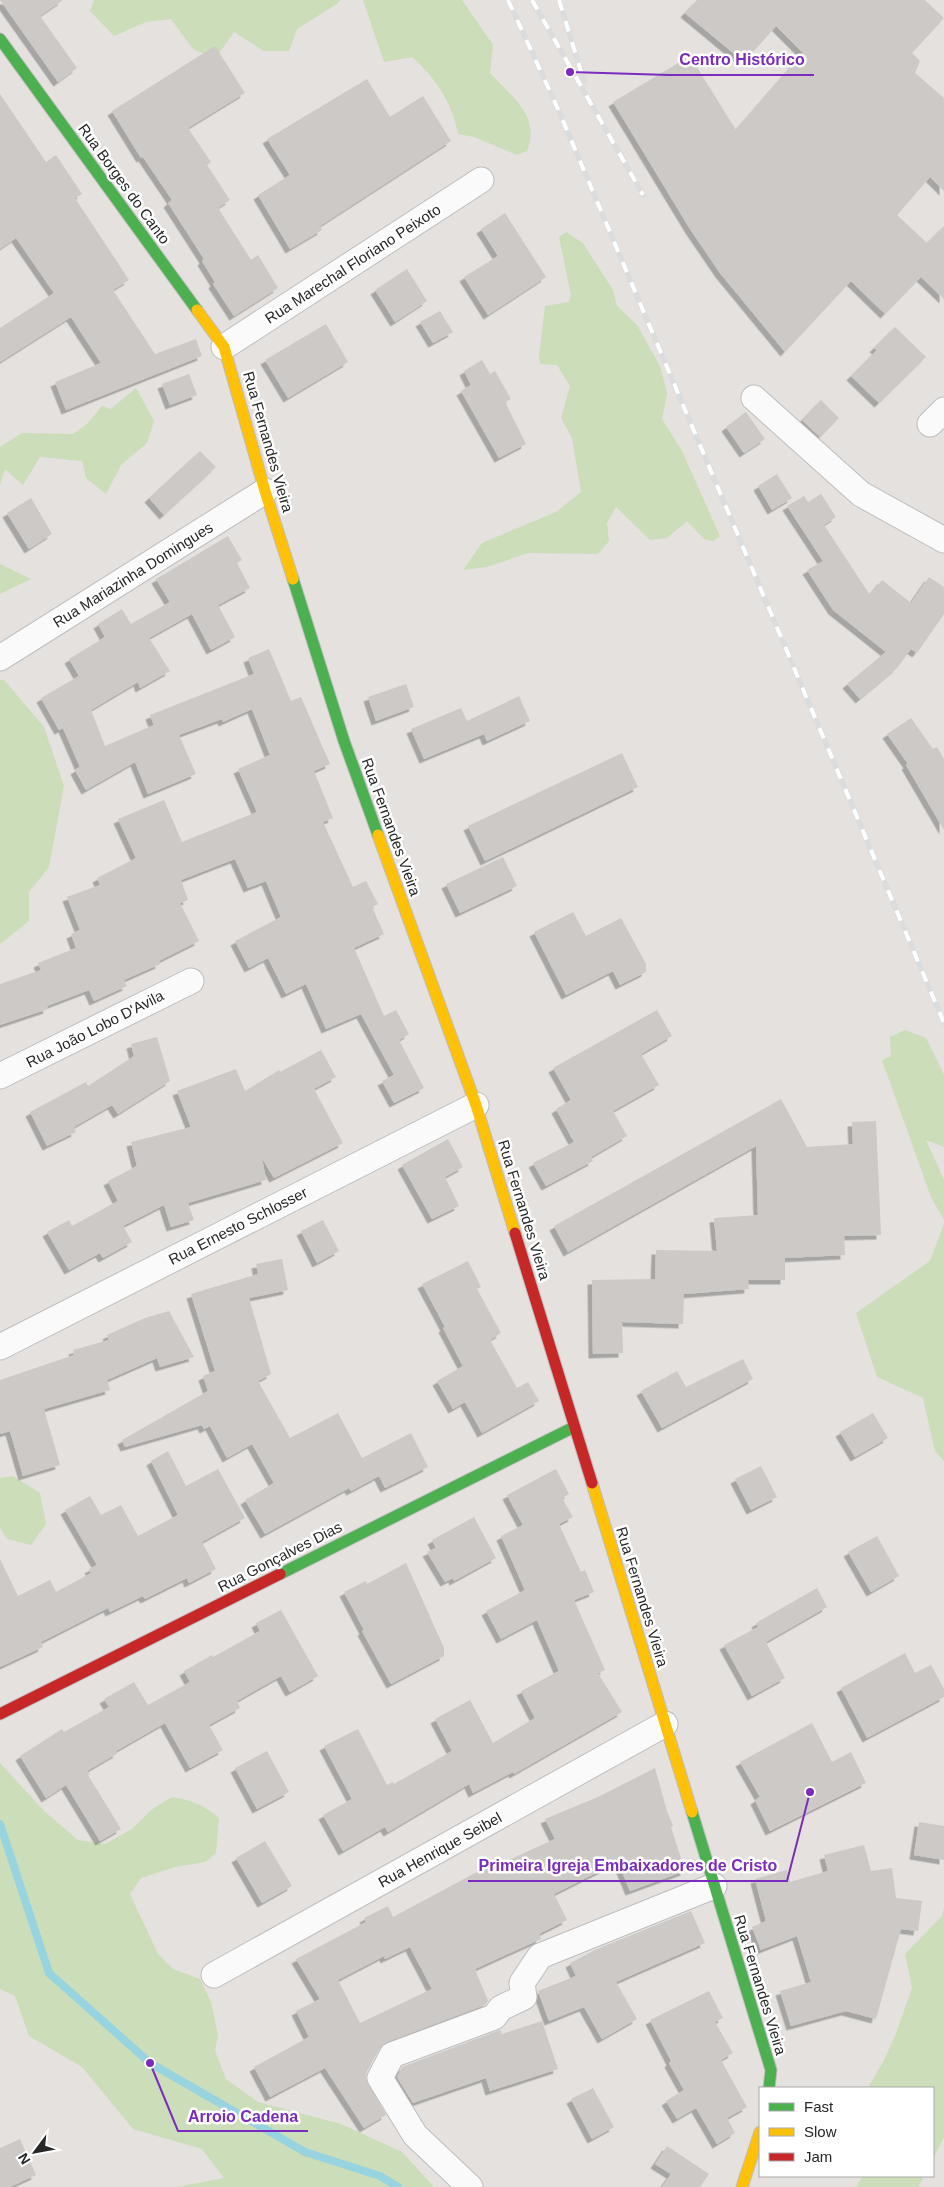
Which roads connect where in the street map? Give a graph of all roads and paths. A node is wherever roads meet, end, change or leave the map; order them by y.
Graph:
1 (0, 39) edge
2 (481, 180) dead end
3 (224, 347) junction
4 (754, 398) dead end
5 (265, 491) junction
6 (944, 540) edge
7 (7, 654) edge
8 (191, 981) dead end
9 (0, 1076) edge
10 (476, 1105) junction
11 (0, 1347) edge
12 (574, 1427) junction
13 (0, 1714) edge
14 (665, 1724) junction
15 (714, 1886) junction
16 (214, 1975) dead end
17 (769, 2087) edge
18 (759, 2135) edge
19 (470, 2187) edge
20 (742, 2187) edge

1 - 3 street, Rua Borges do Canto
2 - 3 street, Rua Marechal Floriano Peixoto
3 - 5 street, Rua Fernandes Vieira
4 - 6 street
5 - 7 street, Rua Mariazinha Domingues
5 - 10 street, Rua Fernandes Vieira
8 - 9 street, Rua João Lobo D'Avila
10 - 11 street, Rua Ernesto Schlosser
10 - 12 street, Rua Fernandes Vieira
12 - 13 street, Rua Gonçalves Dias
12 - 14 street, Rua Fernandes Vieira
14 - 15 street, Rua Fernandes Vieira
14 - 16 street, Rua Henrique Seibel
15 - 17 street, Rua Fernandes Vieira
15 - 19 street
18 - 20 street

